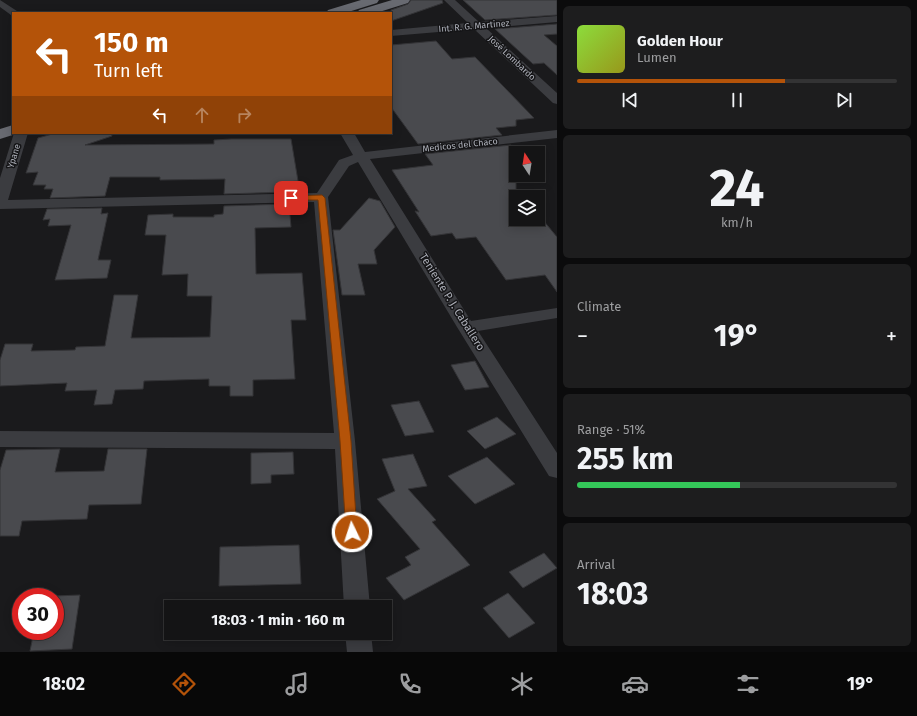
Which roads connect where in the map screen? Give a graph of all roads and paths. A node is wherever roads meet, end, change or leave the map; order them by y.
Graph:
1 (374, 0) edge
2 (404, 0) edge
3 (448, 0) edge
4 (0, 3) edge
5 (14, 12) edge
6 (335, 12) edge
7 (366, 12) edge
8 (557, 19) edge
9 (476, 26) junction
10 (392, 33) edge
11 (557, 100) edge
12 (12, 119) edge
13 (0, 123) edge
14 (12, 130) edge
15 (0, 134) edge
16 (20, 134) edge
17 (349, 134) edge
18 (557, 134) edge
19 (362, 156) junction
20 (322, 198) junction
21 (0, 201) edge
22 (0, 205) edge
23 (557, 313) edge
24 (466, 327) junction
25 (0, 439) edge
26 (345, 441) junction
27 (557, 470) edge
28 (356, 600) edge
29 (359, 640) edge
30 (360, 652) edge

1 - 6 highway
2 - 7 highway
3 - 9 street, José Lombardo
4 - 5 street
8 - 9 street, Int. R. G. Martinez
9 - 10 street, Int. R. G. Martinez
9 - 11 street, José Lombardo
12 - 13 highway
14 - 15 highway
16 - 21 street, Ypane
17 - 19 street, Teniente P. J. Caballero
18 - 19 street, Medicos del Chaco
19 - 20 street, Medicos del Chaco
19 - 24 street, Teniente P. J. Caballero
20 - 22 street
20 - 26 street
23 - 24 street
24 - 27 street, Teniente P. J. Caballero
25 - 26 street
26 - 28 street
29 - 30 street

